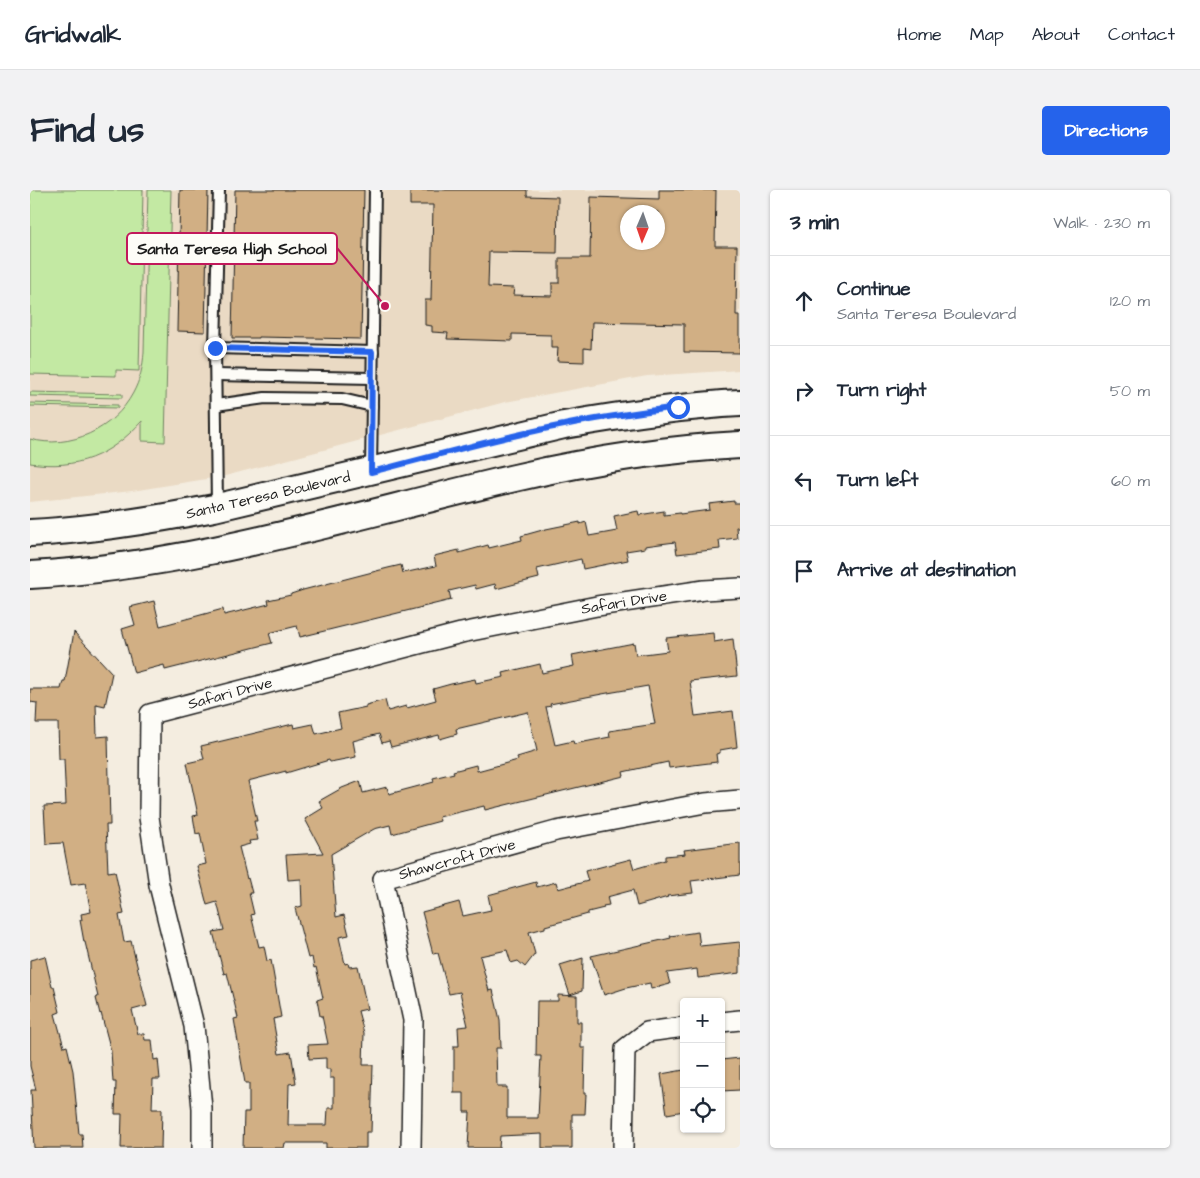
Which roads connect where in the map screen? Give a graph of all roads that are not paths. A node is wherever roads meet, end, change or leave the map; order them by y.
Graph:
1 (219, 190) edge
2 (375, 190) edge
3 (215, 348) junction
4 (372, 352) junction
5 (216, 375) junction
6 (372, 378) junction
7 (740, 403) edge
8 (216, 404) junction
9 (372, 406) junction
10 (740, 445) edge
11 (371, 472) junction
12 (217, 508) junction
13 (30, 533) edge
14 (30, 575) edge
15 (740, 588) edge
16 (740, 800) edge
17 (740, 1020) edge
18 (725, 1022) edge
19 (680, 1028) edge
20 (202, 1148) edge
21 (411, 1148) edge
22 (623, 1148) edge

1 - 3 lane
2 - 4 lane
3 - 4 lane
3 - 5 lane
4 - 6 lane
5 - 6 lane
5 - 8 lane
6 - 9 lane
7 - 11 main road, Santa Teresa Boulevard
8 - 9 lane
8 - 12 lane
9 - 11 lane
10 - 14 main road
11 - 12 main road, Santa Teresa Boulevard
12 - 13 main road, Santa Teresa Boulevard
15 - 20 street, Safari Drive
16 - 21 street, Shawcroft Drive
17 - 18 street
19 - 22 street

